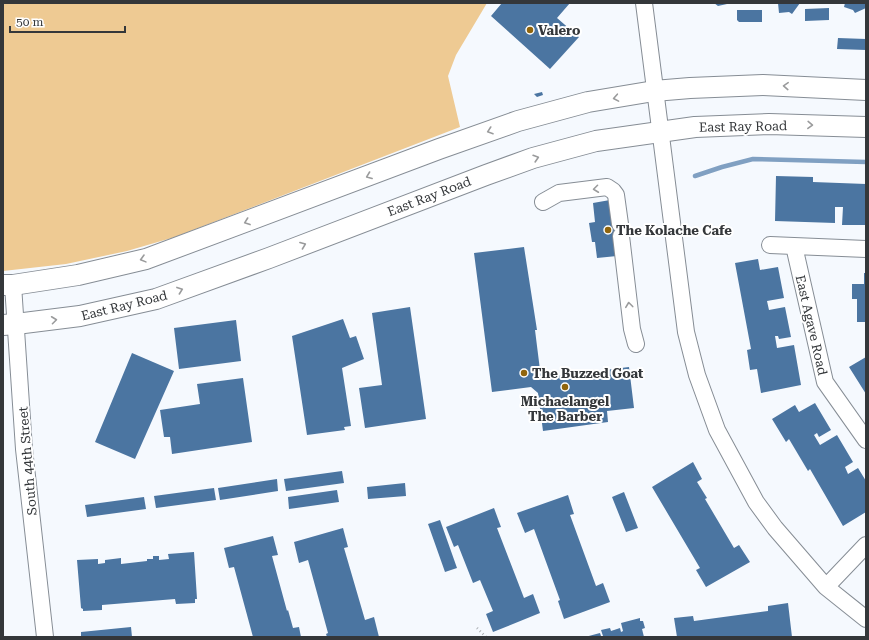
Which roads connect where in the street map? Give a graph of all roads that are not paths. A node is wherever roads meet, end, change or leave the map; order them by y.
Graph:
1 (644, 3) edge
2 (866, 90) edge
3 (654, 91) junction
4 (866, 127) edge
5 (660, 131) junction
6 (543, 202) dead end
7 (770, 245) dead end
8 (794, 246) junction
9 (866, 249) edge
10 (8, 285) edge
11 (9, 325) edge
12 (636, 344) dead end
13 (866, 440) edge
14 (866, 545) edge
15 (826, 587) junction
16 (866, 619) edge
17 (45, 637) edge

1 - 3 street
2 -> 3 main road
3 - 5 street
3 -> 10 main road
5 -> 4 main road, East Ray Road
11 -> 5 main road, East Ray Road
5 - 15 street
12 -> 6 street
7 - 8 street
8 - 9 street
8 - 13 street, East Agave Road
10 - 11 street, South 44th Street
11 - 17 street, South 44th Street
14 - 15 street
15 - 16 street

